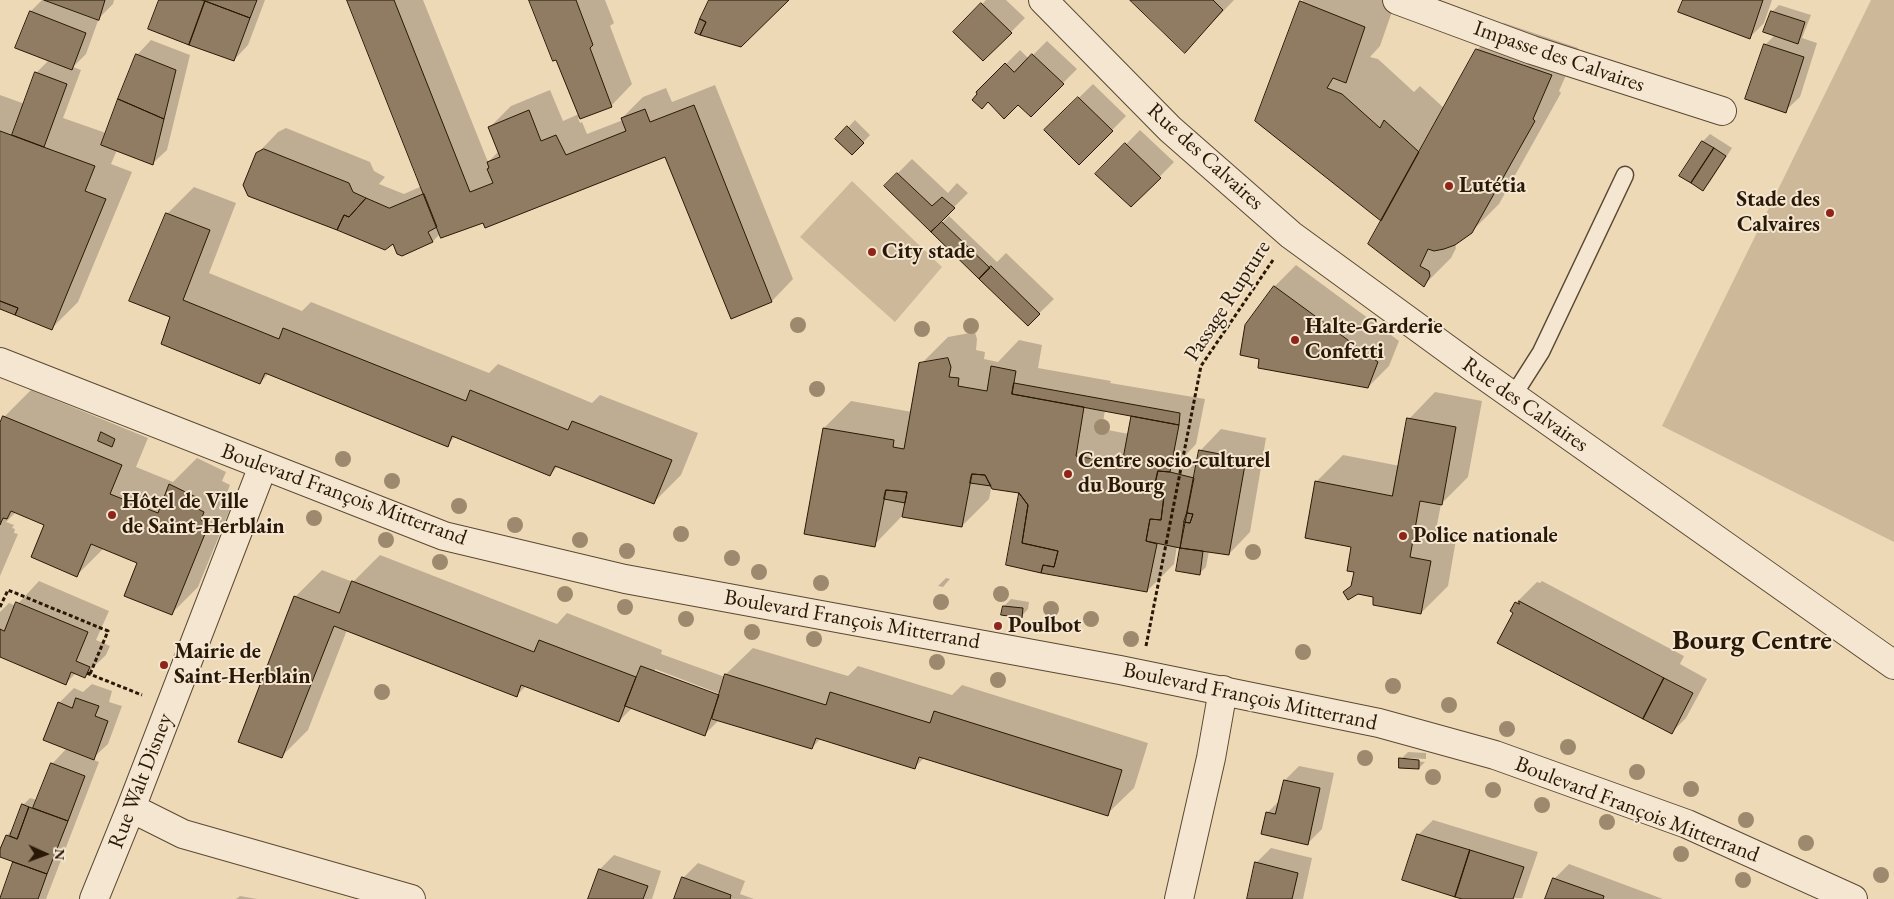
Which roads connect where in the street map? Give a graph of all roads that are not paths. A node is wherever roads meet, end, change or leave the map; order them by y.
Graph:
1 (1043, 0) edge
2 (1397, 0) edge
3 (1722, 111) dead end
4 (1625, 175) dead end
5 (0, 362) edge
6 (1513, 396) junction
7 (263, 466) junction
8 (1894, 665) edge
9 (1224, 690) junction
10 (131, 808) junction
11 (94, 899) edge
12 (411, 899) edge
13 (1180, 899) edge
14 (1853, 899) edge

1 - 6 street, Rue des Calvaires
2 - 3 street, Impasse des Calvaires
4 - 6 lane
5 - 7 street, Boulevard François Mitterrand
6 - 8 street, Rue des Calvaires
7 - 9 street, Boulevard François Mitterrand
7 - 10 street, Rue Walt Disney
9 - 13 street
9 - 14 street, Boulevard François Mitterrand
10 - 11 street, Rue Walt Disney
10 - 12 street

